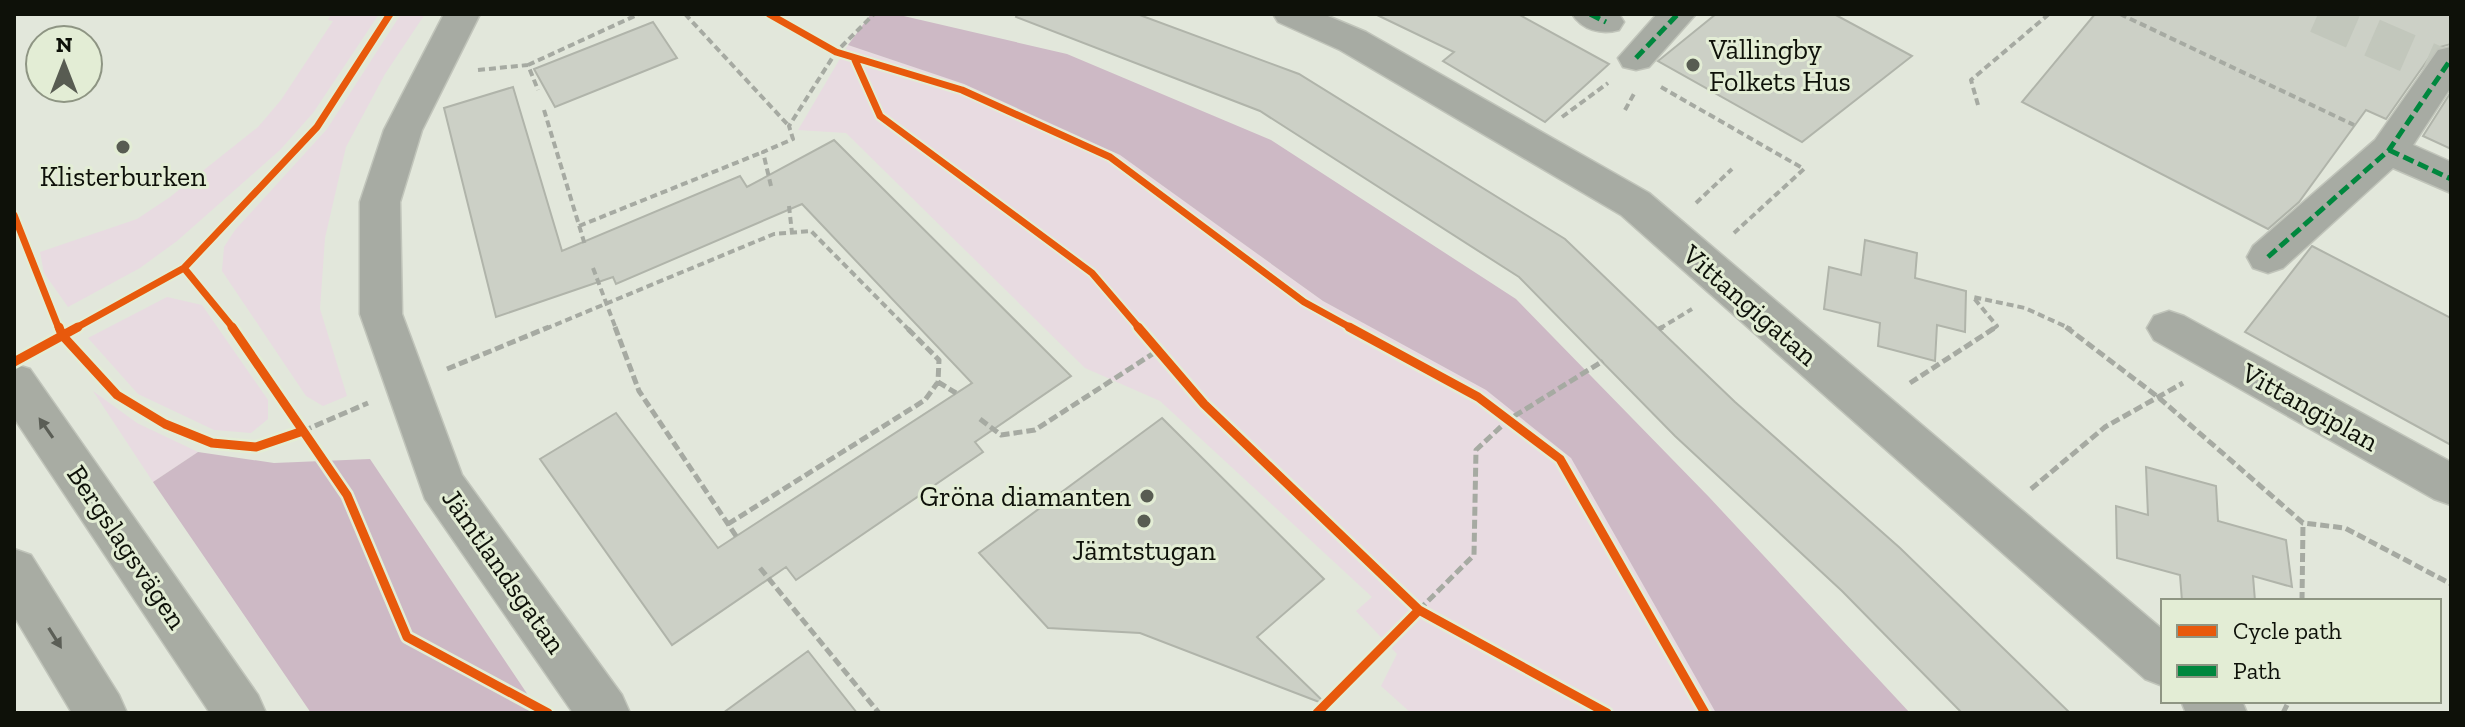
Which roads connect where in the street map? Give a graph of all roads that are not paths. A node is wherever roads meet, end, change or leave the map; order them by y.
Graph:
1 (462, 14) edge
2 (1291, 14) edge
3 (1678, 14) edge
4 (1636, 58) dead end
5 (2451, 59) edge
6 (2391, 147) junction
7 (2451, 179) edge
8 (2268, 257) dead end
9 (2169, 328) dead end
10 (14, 382) edge
11 (2451, 485) edge
12 (14, 571) edge
13 (2161, 660) edge
14 (101, 713) edge
15 (240, 713) edge
16 (604, 713) edge

1 - 16 street, Jämtlandsgatan
2 - 13 street, Vittangigatan
3 - 4 street
5 - 6 street
6 - 7 street
6 - 8 street
9 - 11 street, Vittangiplan
15 -> 10 main road, Bergslagsvägen
12 -> 14 main road

